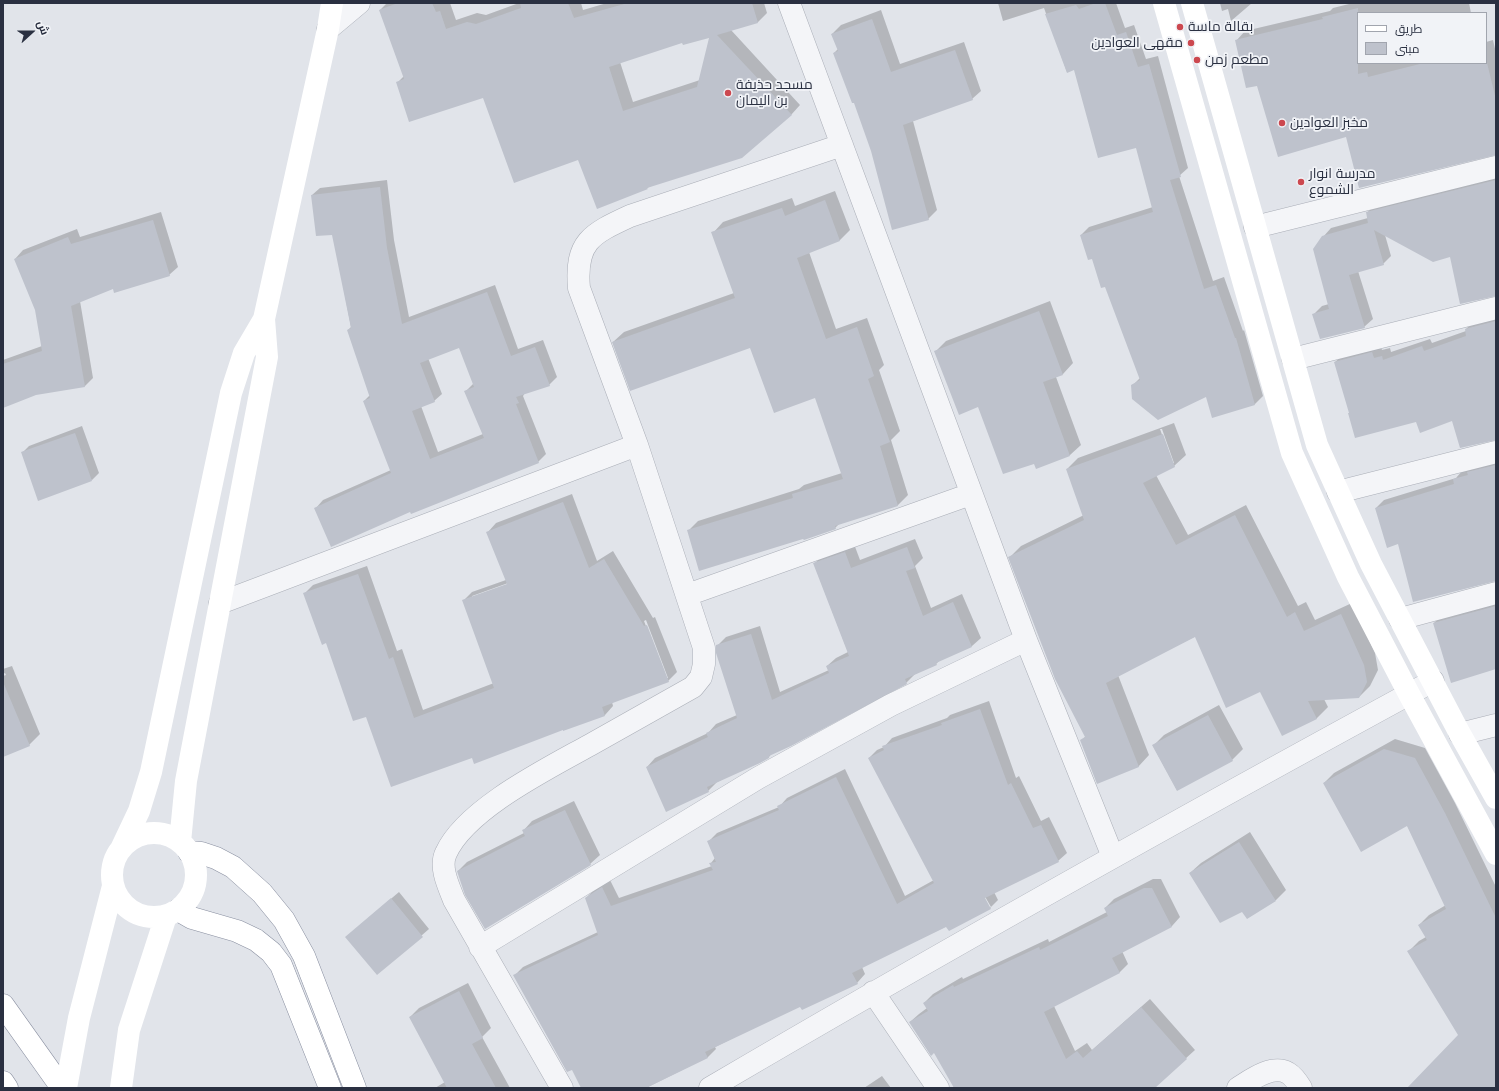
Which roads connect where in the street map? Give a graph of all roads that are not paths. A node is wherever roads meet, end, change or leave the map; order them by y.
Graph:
1 (332, 3) edge
2 (359, 3) edge
3 (789, 3) edge
4 (1164, 3) edge
5 (1192, 3) edge
6 (328, 29) junction
7 (842, 145) junction
8 (1496, 167) edge
9 (1255, 227) junction
10 (1496, 308) edge
11 (264, 319) junction
12 (1293, 359) junction
13 (637, 445) junction
14 (1496, 452) edge
15 (1338, 492) junction
16 (971, 494) junction
17 (1496, 593) edge
18 (687, 595) junction
19 (220, 603) junction
20 (1400, 619) junction
21 (1026, 640) junction
22 (1433, 681) junction
23 (1409, 694) junction
24 (1496, 725) edge
25 (1460, 734) junction
26 (1496, 798) edge
27 (185, 847) junction
28 (121, 849) junction
29 (1496, 854) edge
30 (1113, 857) junction
31 (114, 886) junction
32 (172, 913) junction
33 (480, 946) junction
34 (873, 992) junction
35 (3, 1005) edge
36 (3, 1082) edge
37 (7, 1088) edge
38 (62, 1088) edge
39 (66, 1088) edge
40 (121, 1088) edge
41 (330, 1088) edge
42 (355, 1088) edge
43 (562, 1088) edge
44 (710, 1088) edge
45 (938, 1088) edge
46 (1238, 1088) edge
47 (1301, 1088) edge

1 - 6 main road
2 - 6 street
3 - 7 street
4 - 23 main road
5 - 9 main road
6 - 11 main road
7 - 13 street
7 - 16 street
8 - 9 street
9 - 12 main road
10 - 12 street
11 - 19 main road
11 - 28 main road
12 - 15 main road
13 - 18 street
13 - 19 street
14 - 15 street
15 - 20 main road
16 - 18 street
16 - 21 street
17 - 20 street
18 - 33 street
19 - 27 main road
20 - 22 main road
21 - 30 street
21 - 33 street
22 - 23 street
22 - 25 main road
23 - 29 main road
23 - 30 street
24 - 25 street
25 - 26 main road
27 - 28 main road
27 - 32 main road
27 - 42 main road
28 - 31 main road
30 - 34 street
31 - 32 main road
31 - 39 main road
32 - 40 main road
32 - 41 main road
33 - 43 street
34 - 44 street
34 - 45 street
35 - 38 main road
36 - 37 main road
46 - 47 street

